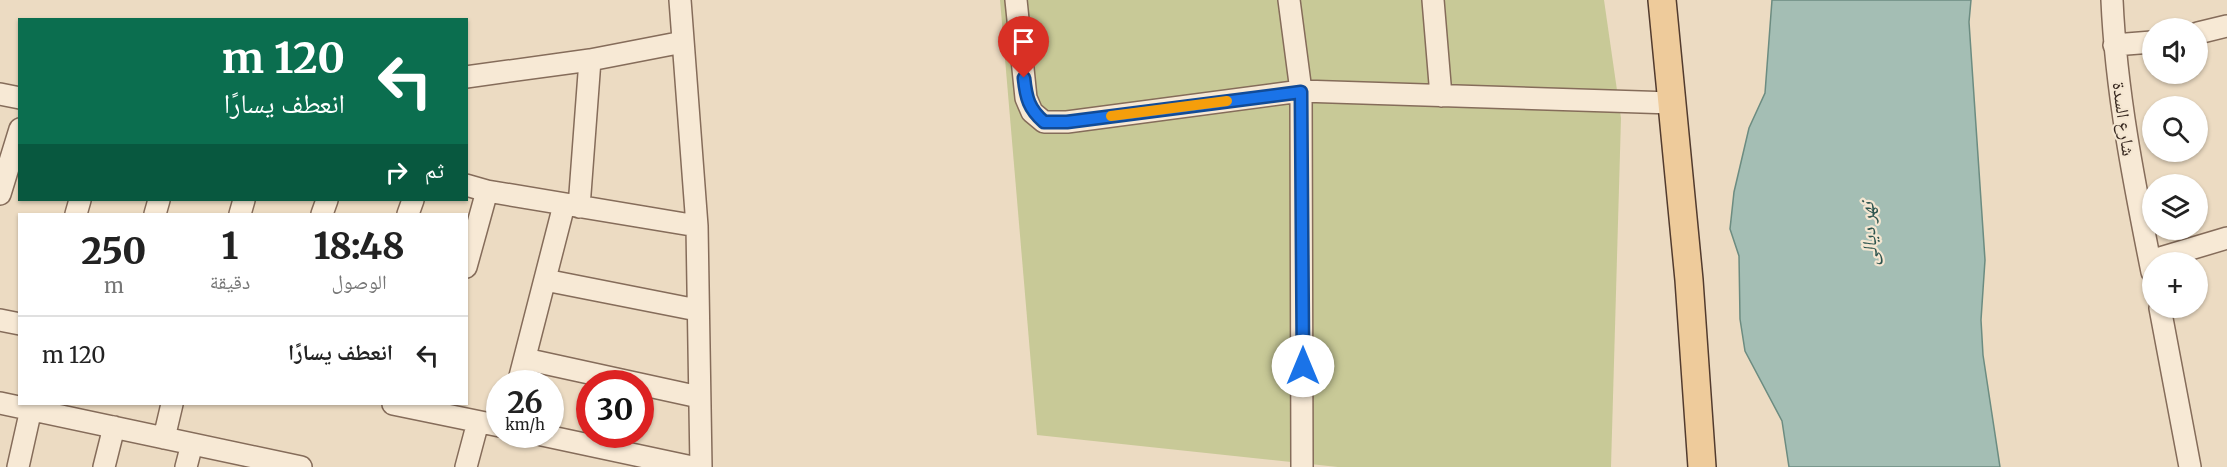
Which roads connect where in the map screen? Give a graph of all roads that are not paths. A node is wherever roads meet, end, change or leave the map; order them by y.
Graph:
1 (680, 0) edge
2 (1016, 0) edge
3 (1289, 0) edge
4 (1432, 0) edge
5 (1662, 0) edge
6 (2112, 0) edge
7 (2227, 26) edge
8 (2208, 31) edge
9 (683, 42) junction
10 (2142, 43) edge
11 (2114, 45) junction
12 (590, 60) junction
13 (468, 76) edge
14 (1301, 92) junction
15 (0, 94) edge
16 (1441, 96) junction
17 (18, 98) edge
18 (1672, 103) junction
19 (18, 136) edge
20 (477, 188) edge
21 (0, 194) edge
22 (572, 206) junction
23 (697, 226) junction
24 (2227, 238) edge
25 (2148, 252) edge
26 (2190, 252) edge
27 (468, 253) edge
28 (545, 280) junction
29 (697, 310) junction
30 (2162, 318) edge
31 (0, 320) edge
32 (18, 324) edge
33 (525, 359) junction
34 (522, 370) edge
35 (699, 397) junction
36 (0, 403) edge
37 (172, 405) edge
38 (405, 405) edge
39 (430, 407) edge
40 (31, 409) junction
41 (478, 422) junction
42 (486, 423) edge
43 (114, 427) junction
44 (164, 438) junction
45 (564, 440) edge
46 (192, 444) junction
47 (264, 463) edge
48 (18, 467) edge
49 (104, 467) edge
50 (186, 467) edge
51 (301, 467) edge
52 (466, 467) edge
53 (692, 467) edge
54 (701, 467) edge
55 (1302, 467) edge
56 (1702, 467) edge
57 (2190, 467) edge

1 - 9 street
2 - 14 street
3 - 14 street
4 - 16 street
5 - 18 main road
6 - 11 street, شارع السدة
7 - 8 street
9 - 12 street
9 - 23 street
10 - 11 street
11 - 25 street, شارع السدة
12 - 13 street
12 - 22 street
14 - 16 street
14 - 55 street
15 - 17 street
16 - 18 street
18 - 56 main road
19 - 21 street
20 - 22 street
20 - 27 street
22 - 23 street
22 - 28 street
23 - 29 street
24 - 26 street
28 - 29 street
28 - 33 street
29 - 35 street
30 - 57 street
31 - 32 street
33 - 34 street
33 - 35 street
35 - 54 street
36 - 40 street
37 - 44 street
38 - 39 street
39 - 41 street
40 - 43 street
40 - 48 street
41 - 42 street
41 - 52 street
43 - 44 street
43 - 49 street
44 - 46 street
45 - 53 street
46 - 47 street
46 - 50 street
47 - 51 street

